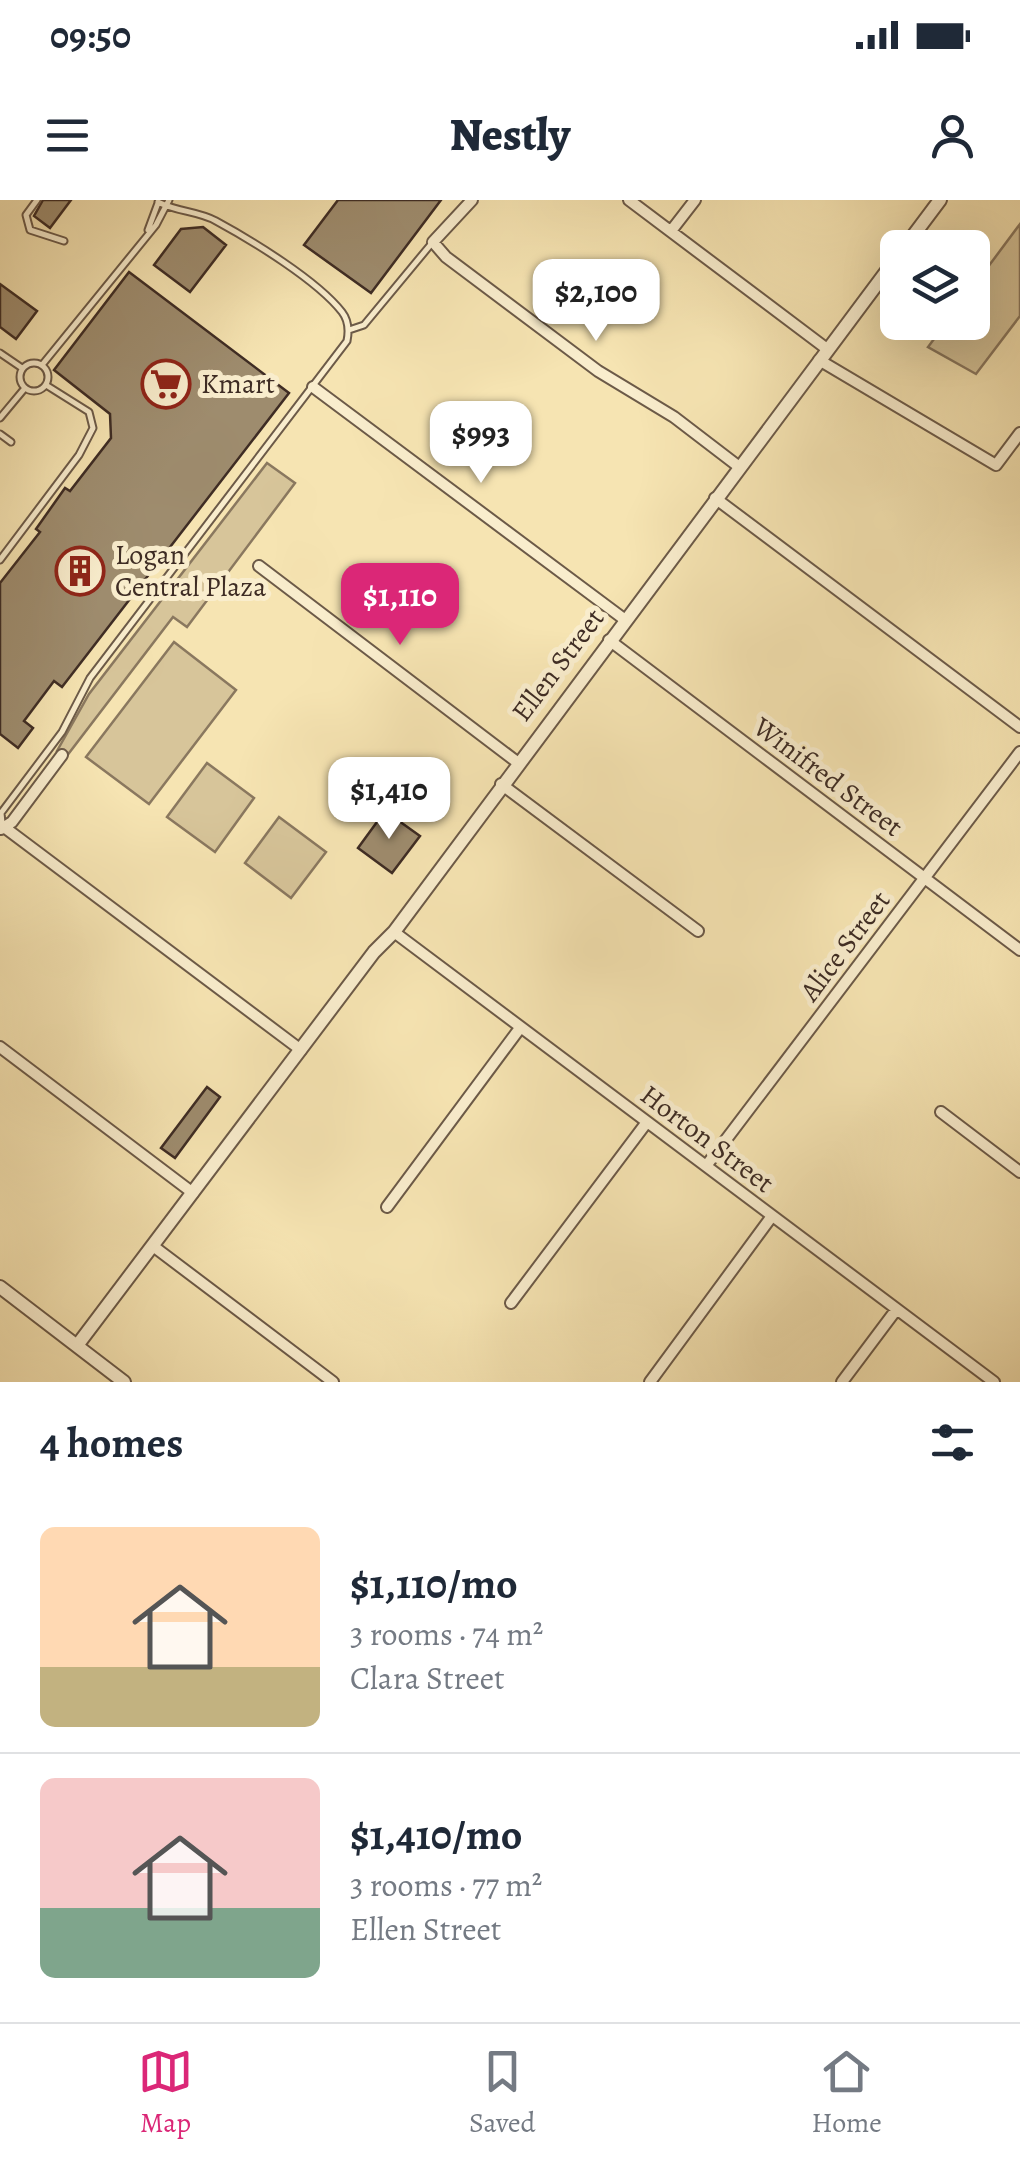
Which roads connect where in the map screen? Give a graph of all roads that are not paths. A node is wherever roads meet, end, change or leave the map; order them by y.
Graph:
1 (37, 200) edge
2 (472, 200) edge
3 (630, 200) edge
4 (695, 200) edge
5 (940, 200) edge
6 (158, 201) edge
7 (168, 203) edge
8 (918, 230) edge
9 (671, 232) junction
10 (147, 233) junction
11 (64, 241) dead end
12 (433, 242) junction
13 (880, 280) edge
14 (350, 330) junction
15 (0, 353) edge
16 (823, 355) junction
17 (42, 365) junction
18 (22, 368) junction
19 (46, 384) junction
20 (313, 387) junction
21 (24, 388) junction
22 (0, 418) edge
23 (0, 434) edge
24 (1020, 434) edge
25 (11, 442) dead end
26 (738, 466) junction
27 (715, 498) junction
28 (0, 560) edge
29 (258, 566) dead end
30 (624, 620) junction
31 (609, 640) junction
32 (1020, 727) edge
33 (1020, 752) edge
34 (62, 755) dead end
35 (517, 762) junction
36 (501, 784) junction
37 (1, 826) edge
38 (924, 878) junction
39 (698, 931) dead end
40 (394, 932) junction
41 (1020, 950) edge
42 (520, 1028) junction
43 (0, 1047) edge
44 (300, 1050) junction
45 (940, 1112) dead end
46 (647, 1122) junction
47 (706, 1166) junction
48 (1020, 1172) edge
49 (193, 1193) junction
50 (387, 1207) dead end
51 (772, 1216) junction
52 (153, 1246) junction
53 (1, 1290) edge
54 (511, 1303) dead end
55 (896, 1310) junction
56 (79, 1344) junction
57 (123, 1382) edge
58 (333, 1382) edge
59 (650, 1382) edge
60 (842, 1382) edge
61 (994, 1382) edge

1 - 11 lane
2 - 12 street
3 - 9 street
4 - 9 street
5 - 8 street
6 - 7 lane
6 - 10 lane
7 - 10 lane
7 - 14 lane
9 - 16 street
10 - 17 lane
12 - 14 lane
12 - 26 street
13 - 16 street, Ellen Street
14 - 20 lane
15 - 18 lane
16 - 24 street
16 - 26 street, Ellen Street
17 - 18 lane
17 - 19 lane
18 - 21 lane
19 - 21 lane
19 - 28 lane
20 - 30 street
20 - 37 lane
21 - 22 lane
23 - 25 lane
26 - 27 street, Ellen Street
27 - 30 street, Ellen Street
27 - 32 street
29 - 35 street
30 - 31 street, Ellen Street
31 - 35 street, Ellen Street
31 - 38 street, Winifred Street
33 - 38 street, Alice Street
34 - 37 street
35 - 36 street, Ellen Street
36 - 39 street
36 - 40 street, Ellen Street
37 - 44 street
38 - 41 street, Winifred Street
38 - 47 street, Alice Street
40 - 42 street, Horton Street
40 - 44 street, Ellen Street
42 - 46 street, Horton Street
42 - 50 street
43 - 49 street
44 - 49 street, Ellen Street
45 - 48 street
46 - 47 street, Horton Street
46 - 54 street
47 - 51 street, Horton Street
49 - 52 street, Ellen Street
51 - 55 street, Horton Street
51 - 59 street
52 - 56 street, Ellen Street
52 - 58 street
53 - 56 street
55 - 60 street
55 - 61 street, Horton Street
56 - 57 street

